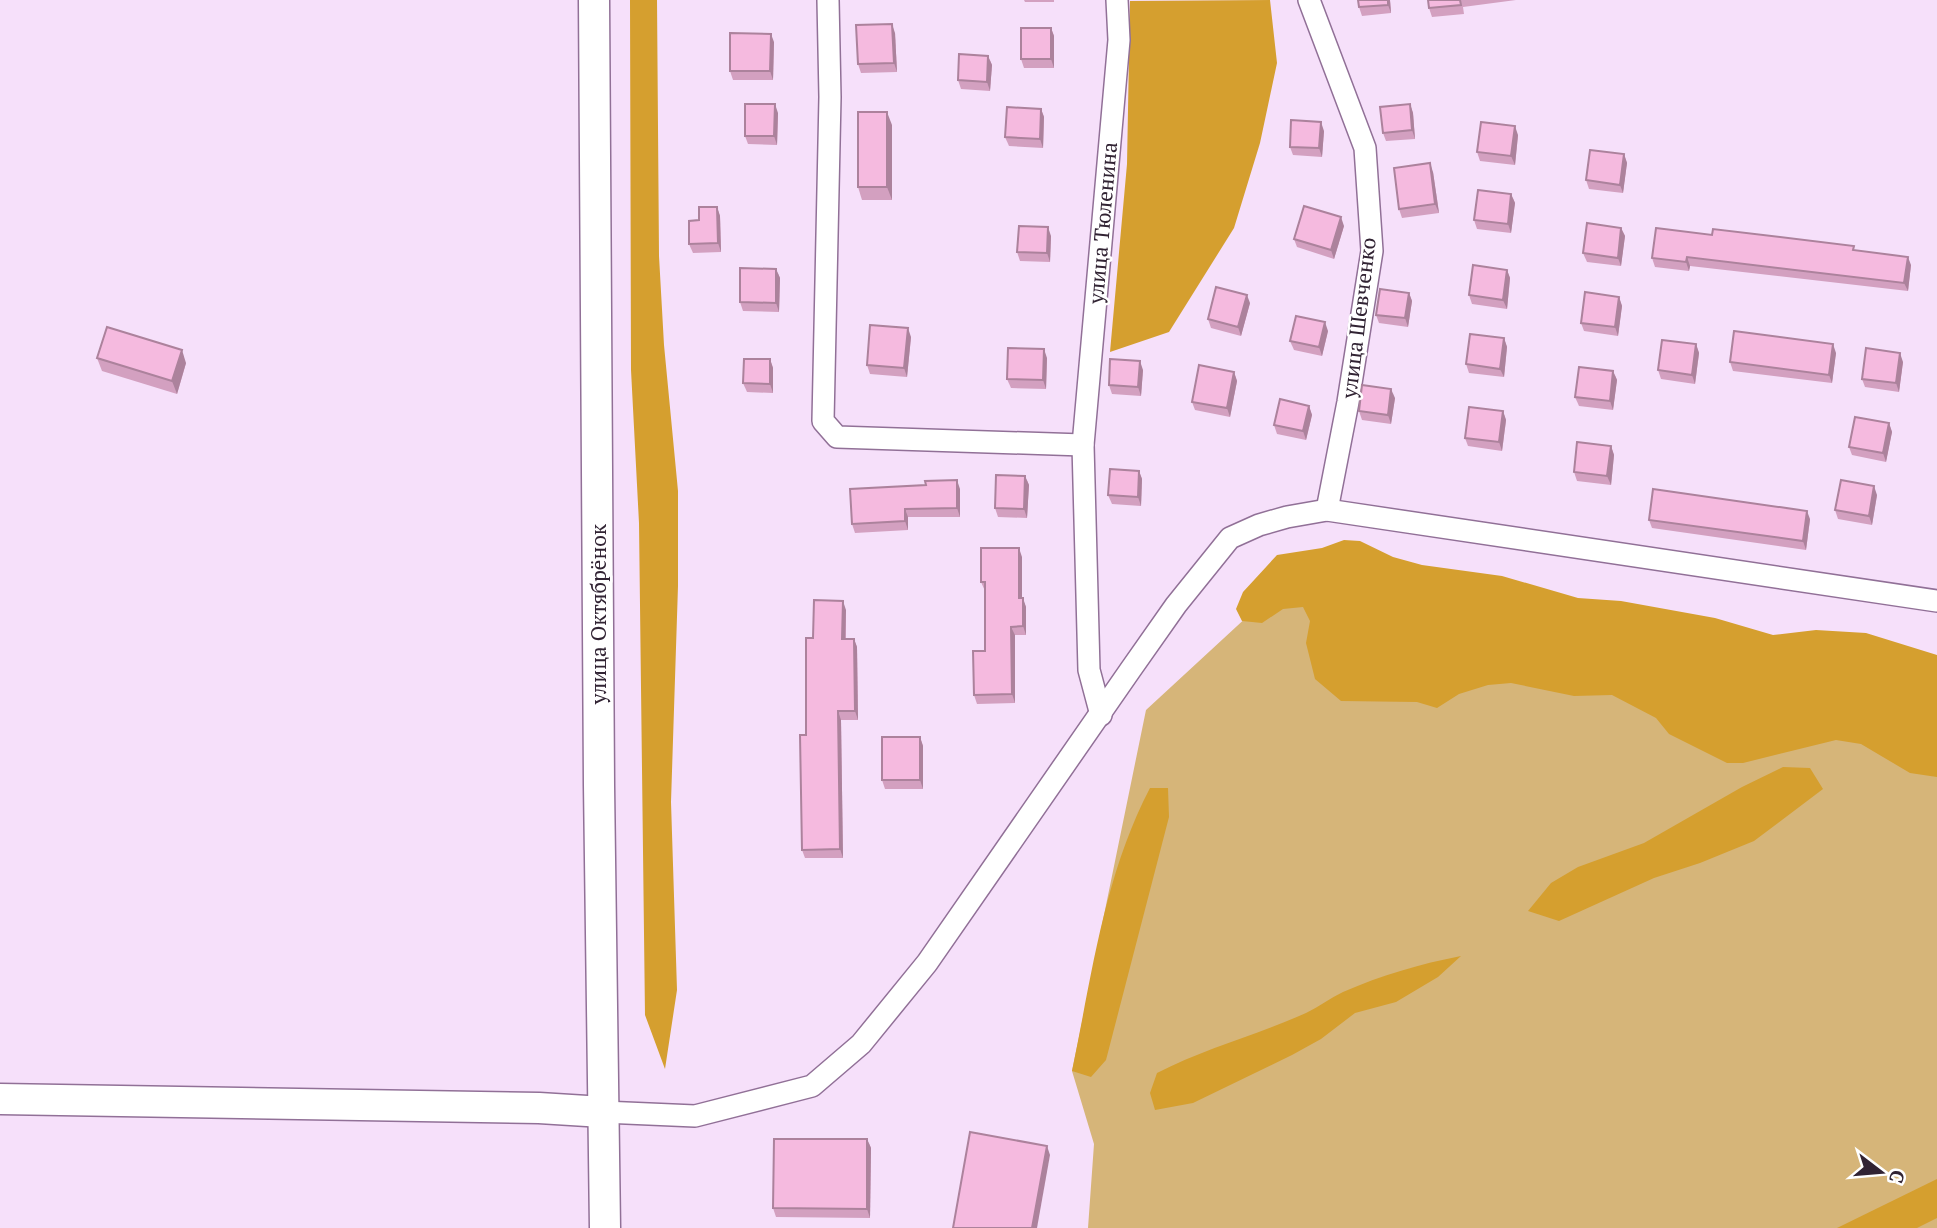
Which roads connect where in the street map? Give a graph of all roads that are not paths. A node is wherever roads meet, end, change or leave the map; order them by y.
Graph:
1 (594, 0) edge
2 (828, 0) edge
3 (1117, 0) edge
4 (1309, 0) edge
5 (1083, 445) junction
6 (1326, 510) junction
7 (1937, 601) edge
8 (1101, 715) junction
9 (0, 1099) edge
10 (603, 1112) junction
11 (605, 1228) edge

1 - 10 street, улица Октябрёнок
2 - 5 street
3 - 5 street, улица Тюленина
4 - 6 street, улица Шевченко
5 - 8 street, улица Тюленина
6 - 7 street
6 - 8 street
8 - 10 street
9 - 10 street
10 - 11 street, улица Октябрёнок

